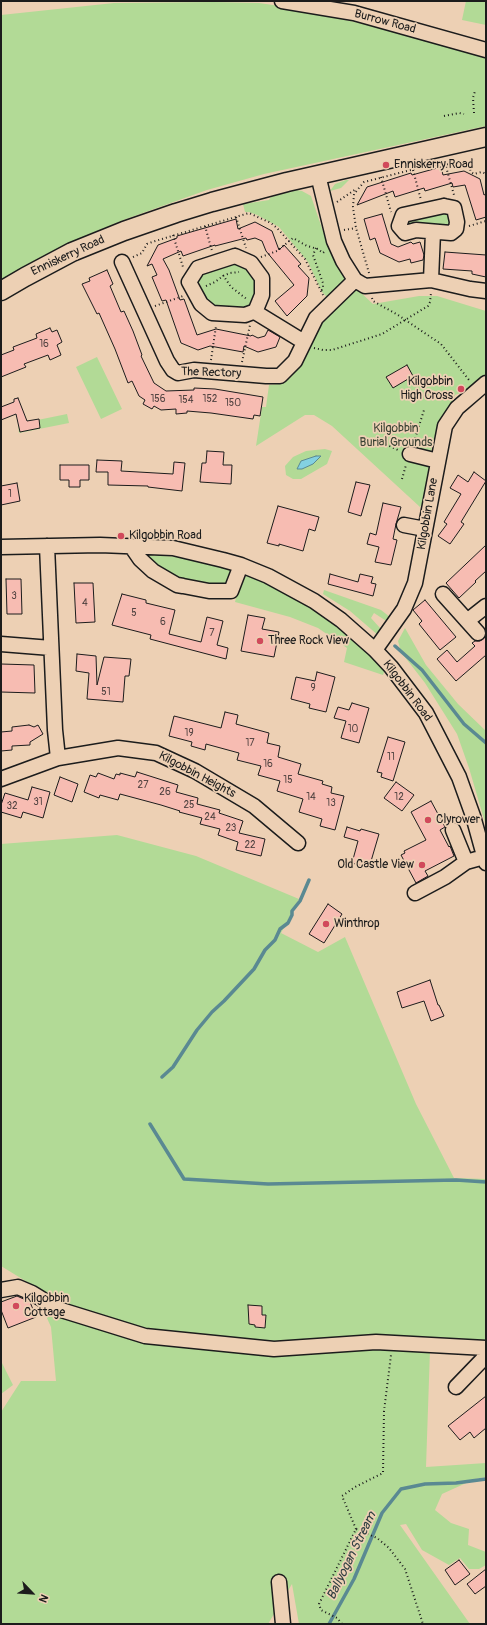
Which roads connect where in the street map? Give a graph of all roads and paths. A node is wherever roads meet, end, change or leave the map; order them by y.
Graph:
1 (282, 1) edge
2 (486, 50) edge
3 (475, 91) dead end
4 (474, 113) dead end
5 (464, 114) dead end
6 (444, 116) dead end
7 (486, 137) edge
8 (445, 163) junction
9 (435, 165) dead end
10 (420, 168) dead end
11 (413, 170) junction
12 (486, 174) edge
13 (318, 175) junction
14 (381, 177) junction
15 (358, 188) junction
16 (324, 207) junction
17 (453, 207) junction
18 (424, 211) junction
19 (236, 217) dead end
20 (402, 218) junction
21 (486, 221) edge
22 (205, 226) dead end
23 (456, 228) junction
24 (433, 232) junction
25 (173, 236) dead end
26 (326, 245) dead end
27 (316, 248) junction
28 (122, 262) dead end
29 (216, 262) junction
30 (247, 262) junction
31 (194, 274) junction
32 (223, 276) junction
33 (431, 280) junction
34 (358, 281) junction
35 (1, 291) edge
36 (486, 291) edge
37 (194, 292) junction
38 (321, 292) dead end
39 (144, 310) junction
40 (255, 310) junction
41 (218, 313) junction
42 (405, 319) junction
43 (304, 342) junction
44 (209, 372) junction
45 (240, 374) junction
46 (482, 387) edge
47 (375, 439) dead end
48 (410, 454) joint
49 (438, 460) junction
50 (404, 525) dead end
51 (425, 529) junction
52 (47, 546) junction
53 (131, 546) junction
54 (1, 547) edge
55 (241, 565) junction
56 (443, 594) dead end
57 (486, 606) edge
58 (467, 621) junction
59 (478, 633) dead end
60 (1, 644) edge
61 (51, 648) junction
62 (375, 650) junction
63 (58, 758) junction
64 (1, 779) edge
65 (453, 830) dead end
66 (298, 843) dead end
67 (485, 860) edge
68 (466, 862) junction
69 (415, 893) dead end
70 (1, 1290) edge
71 (392, 1342) junction
72 (486, 1349) edge
73 (456, 1387) dead end
74 (356, 1529) junction
75 (279, 1582) dead end
76 (283, 1624) edge
77 (342, 1624) edge
78 (423, 1624) edge

1 - 2 street, Burrow Road
3 - 4 path
5 - 6 path
7 - 13 main road, Enniskerry Road
8 - 9 path
8 - 12 path
8 - 17 path
10 - 11 path
11 - 14 path
11 - 18 path
13 - 16 street
13 - 35 main road, Enniskerry Road
14 - 15 path
14 - 20 path
15 - 16 path
15 - 34 path
16 - 34 street
17 - 18 street
17 - 23 street
18 - 20 street
19 - 30 path
20 - 24 street
21 - 23 path
22 - 29 path
23 - 24 street
24 - 33 street
25 - 31 path
26 - 27 path
27 - 30 path
27 - 38 path
28 - 39 street, The Rectory
29 - 30 street
29 - 31 street
29 - 32 path
30 - 32 path
30 - 40 street
31 - 37 street
32 - 37 path
32 - 40 path
33 - 34 street
33 - 36 street
33 - 42 path
34 - 42 path
34 - 43 street, The Rectory
37 - 39 path
37 - 41 street
39 - 44 street, The Rectory
40 - 41 street
40 - 43 street
40 - 45 path
41 - 44 path
42 - 43 path
42 - 46 path
43 - 45 street, The Rectory
44 - 45 street, The Rectory
46 - 49 street, Kilgobbin Lane
47 - 48 path
48 - 49 street
49 - 51 street, Kilgobbin Lane
50 - 51 street
51 - 62 street, Kilgobbin Lane
52 - 53 street, Kilgobbin Road
52 - 54 street, Kilgobbin Road
52 - 61 street
53 - 55 street, Kilgobbin Road
53 - 55 street
55 - 62 street, Kilgobbin Road
56 - 58 street
57 - 58 street
58 - 59 street
60 - 61 street
61 - 63 street
62 - 67 street, Kilgobbin Road
63 - 64 street, Kilgobbin Heights
63 - 66 street, Kilgobbin Heights
65 - 68 street
67 - 68 street
68 - 69 street
70 - 71 street
71 - 72 street
71 - 74 path
72 - 73 street
74 - 77 path
74 - 78 path
75 - 76 street

